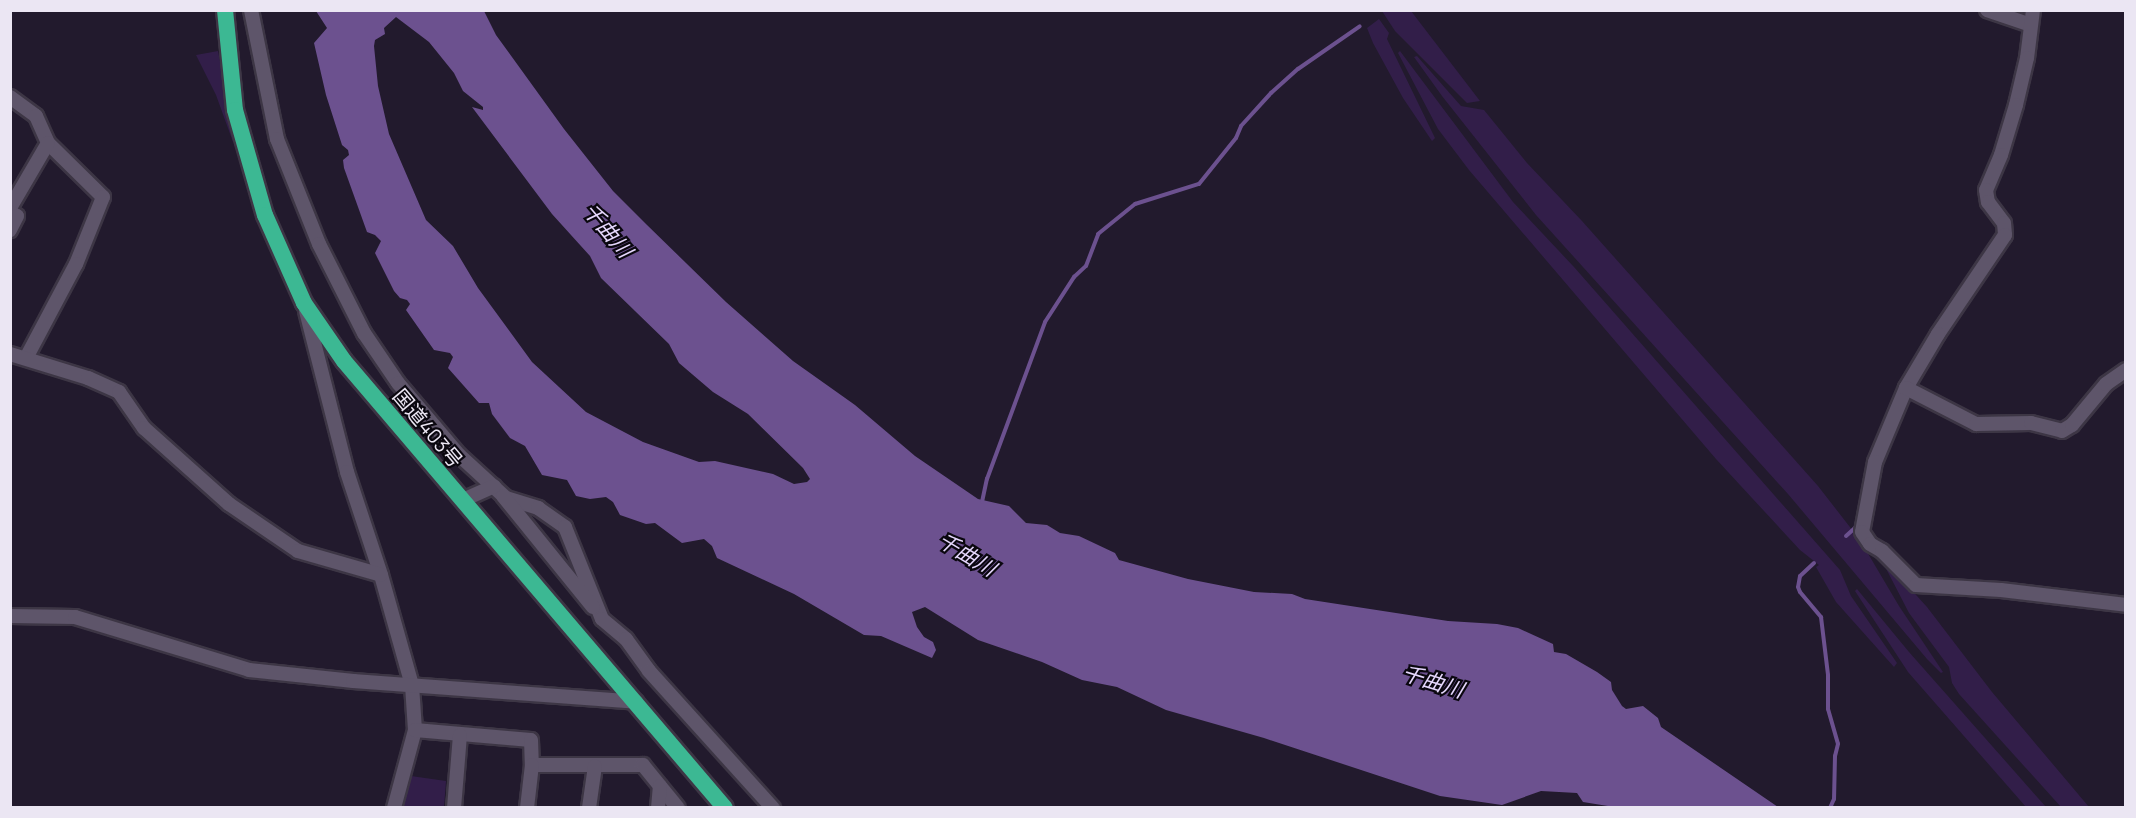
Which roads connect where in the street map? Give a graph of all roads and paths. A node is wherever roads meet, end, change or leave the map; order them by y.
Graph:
1 (225, 10) edge
2 (251, 10) edge
3 (1987, 10) edge
4 (2033, 10) edge
5 (2031, 26) junction
6 (10, 97) edge
7 (48, 143) junction
8 (10, 210) edge
9 (10, 230) edge
10 (304, 303) junction
11 (10, 354) edge
12 (26, 358) junction
13 (2126, 370) edge
14 (1906, 388) junction
15 (496, 488) junction
16 (463, 500) junction
17 (381, 575) junction
18 (2126, 605) edge
19 (10, 616) edge
20 (602, 619) junction
21 (412, 685) junction
22 (636, 702) junction
23 (414, 730) junction
24 (460, 735) junction
25 (532, 765) junction
26 (595, 766) junction
27 (660, 786) junction
28 (394, 807) edge
29 (454, 807) edge
30 (527, 807) edge
31 (589, 807) edge
32 (658, 807) edge
33 (678, 807) edge
34 (725, 807) edge
35 (772, 807) edge

1 - 10 highway, 国道403号
2 - 15 street
3 - 5 street
4 - 5 street
5 - 14 street
6 - 7 street
7 - 8 street
7 - 12 street
8 - 9 street
10 - 16 highway, 国道403号
10 - 17 street
11 - 12 street
12 - 17 street
13 - 14 street
14 - 18 street
15 - 16 street
15 - 20 street
15 - 20 street
16 - 22 highway, 国道403号
17 - 21 street
19 - 21 street
20 - 35 street
21 - 22 street
21 - 23 street
22 - 34 highway, 国道403号
23 - 24 street
23 - 28 street
24 - 25 street
24 - 29 street
25 - 26 street
25 - 30 street
26 - 27 street
26 - 31 street
27 - 32 street
27 - 33 street

